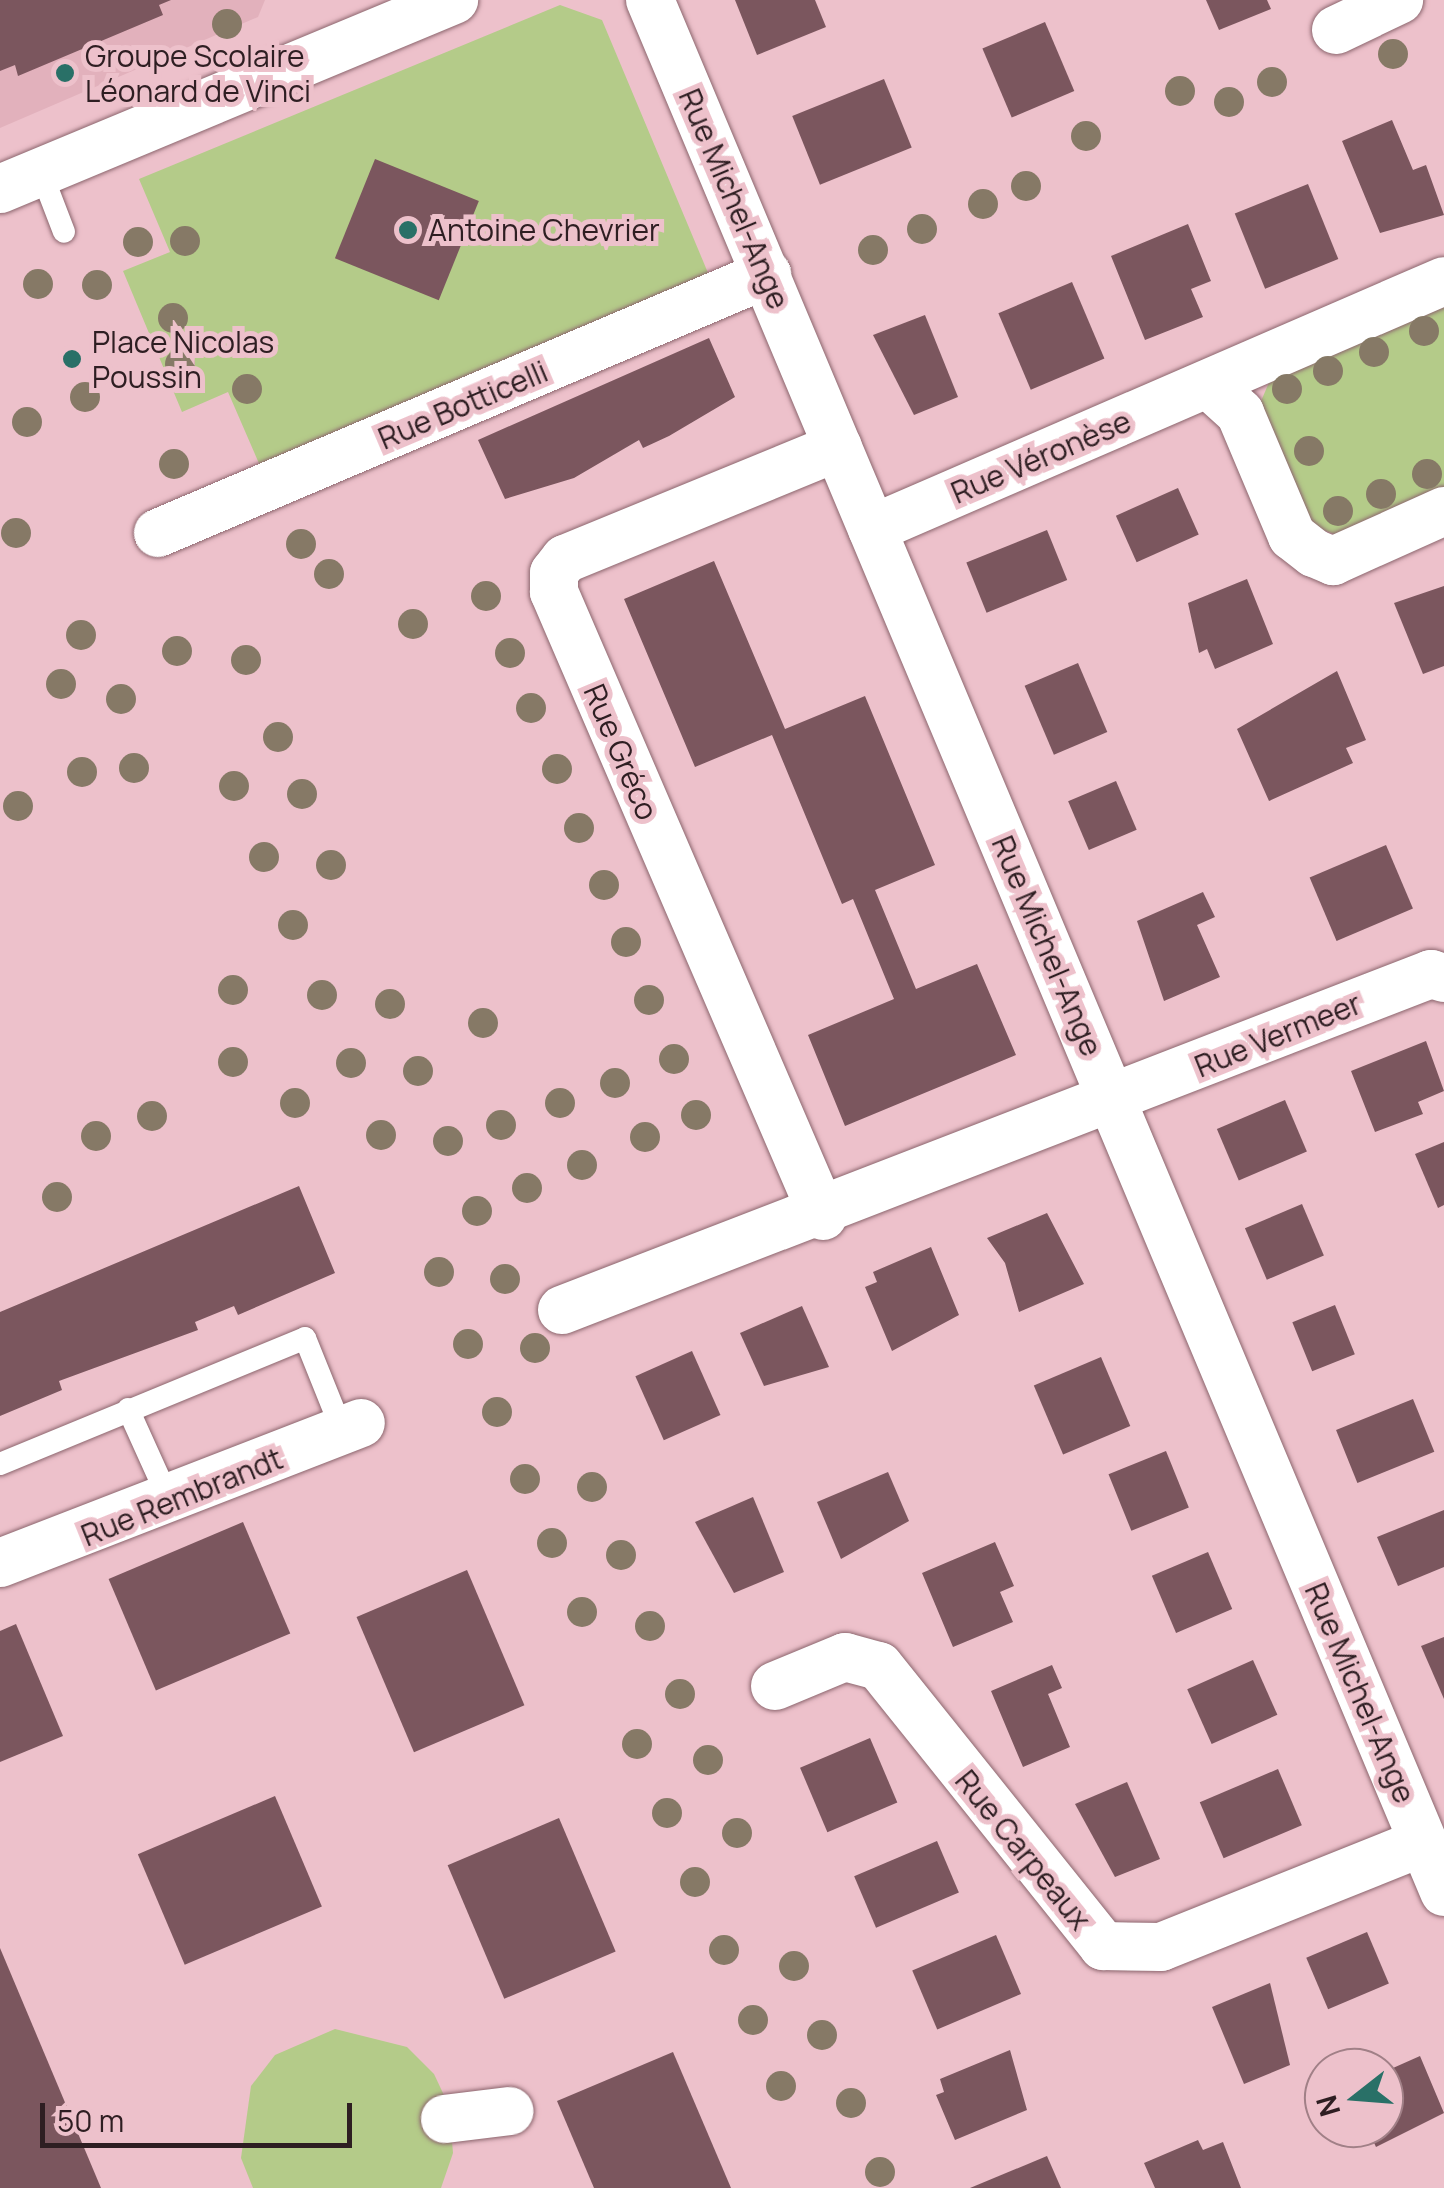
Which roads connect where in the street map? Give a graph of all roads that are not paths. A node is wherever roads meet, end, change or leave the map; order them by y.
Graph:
1 (454, 0) edge
2 (650, 0) edge
3 (1399, 0) edge
4 (1336, 30) dead end
5 (21, 180) edge
6 (64, 232) dead end
7 (767, 274) junction
8 (1444, 282) edge
9 (1209, 385) junction
10 (838, 447) junction
11 (1444, 511) edge
12 (872, 529) junction
13 (158, 533) dead end
14 (1444, 978) edge
15 (1112, 1101) junction
16 (823, 1216) junction
17 (562, 1310) dead end
18 (128, 1409) junction
19 (351, 1427) joint
20 (0, 1464) edge
21 (170, 1502) junction
22 (0, 1563) edge
23 (774, 1686) dead end
24 (1423, 1842) junction
25 (1444, 1892) edge
26 (510, 2110) dead end
27 (445, 2119) dead end

1 - 5 street
2 - 7 street, Rue Michel-Ange
3 - 4 street
5 - 6 lane
7 - 10 street, Rue Michel-Ange
7 - 13 street, Rue Botticelli
8 - 9 street, Rue Véronèse
9 - 11 street
9 - 12 street, Rue Véronèse
10 - 12 street, Rue Michel-Ange
10 - 16 street, Rue Gréco
12 - 15 street, Rue Michel-Ange
14 - 15 street, Rue Vermeer
15 - 16 street
15 - 24 street, Rue Michel-Ange
16 - 17 street
18 - 19 lane
18 - 20 lane
18 - 21 lane
19 - 21 street, Rue Rembrandt
21 - 22 street, Rue Rembrandt
23 - 24 street, Rue Carpeaux
24 - 25 street, Rue Michel-Ange
26 - 27 street

